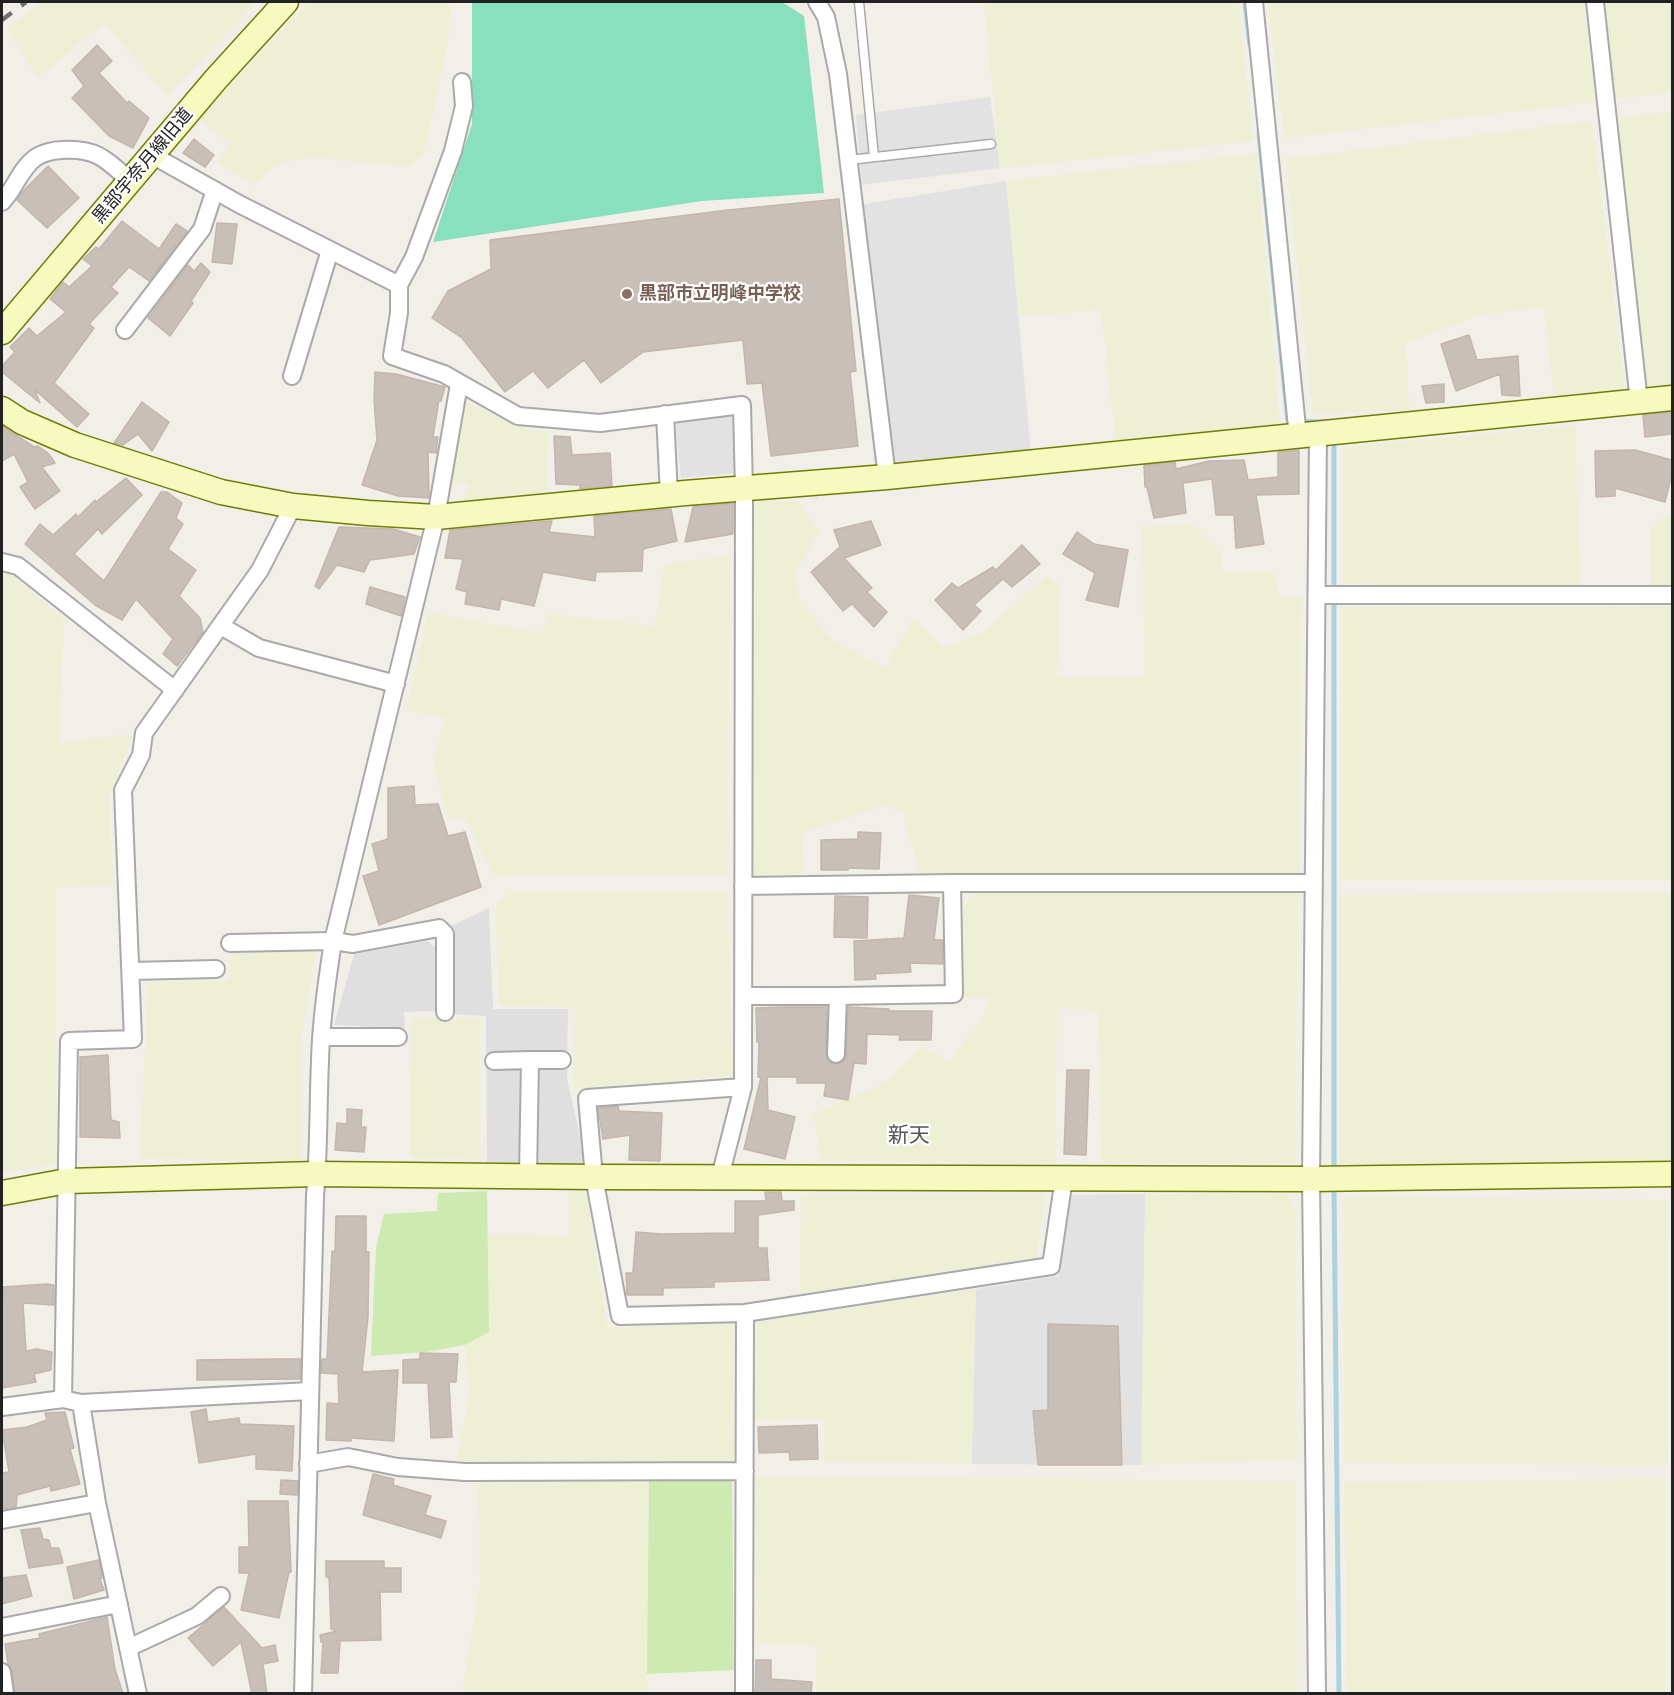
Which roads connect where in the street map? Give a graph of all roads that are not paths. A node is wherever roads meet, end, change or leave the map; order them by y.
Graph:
1 (286, 2) edge
2 (817, 2) edge
3 (859, 2) edge
4 (1254, 2) edge
5 (1595, 2) edge
6 (462, 82) dead end
7 (991, 144) dead end
8 (153, 155) junction
9 (874, 158) junction
10 (849, 160) junction
11 (130, 181) junction
12 (214, 190) junction
13 (2, 202) edge
14 (330, 250) junction
15 (399, 285) junction
16 (125, 330) dead end
17 (2, 332) edge
18 (292, 376) dead end
19 (459, 384) junction
20 (1672, 398) edge
21 (1639, 402) junction
22 (2, 409) edge
23 (665, 414) junction
24 (1308, 436) junction
25 (887, 477) junction
26 (744, 490) junction
27 (669, 495) junction
28 (293, 506) junction
29 (436, 517) junction
30 (2, 562) edge
31 (1317, 595) junction
32 (1672, 595) edge
33 (221, 626) junction
34 (396, 684) junction
35 (175, 690) junction
36 (952, 883) junction
37 (1314, 883) junction
38 (743, 886) junction
39 (333, 941) junction
40 (230, 943) dead end
41 (216, 969) dead end
42 (131, 971) junction
43 (743, 996) junction
44 (838, 996) junction
45 (445, 1012) dead end
46 (321, 1037) junction
47 (398, 1038) dead end
48 (836, 1054) dead end
49 (530, 1060) junction
50 (562, 1060) dead end
51 (494, 1061) dead end
52 (743, 1086) junction
53 (316, 1174) junction
54 (1672, 1174) edge
55 (528, 1176) junction
56 (594, 1177) junction
57 (720, 1177) junction
58 (1064, 1178) junction
59 (1311, 1179) junction
60 (68, 1181) junction
61 (2, 1193) edge
62 (745, 1313) junction
63 (310, 1391) junction
64 (63, 1399) junction
65 (81, 1403) junction
66 (2, 1407) edge
67 (308, 1464) junction
68 (745, 1471) junction
69 (97, 1503) junction
70 (2, 1520) edge
71 (221, 1596) dead end
72 (119, 1604) junction
73 (2, 1627) edge
74 (128, 1648) junction
75 (2, 1672) edge
76 (6, 1694) edge
77 (138, 1694) edge
78 (303, 1694) edge
79 (744, 1694) edge
80 (1317, 1694) edge

1 - 8 street, 黒部宇奈月線旧道
2 - 10 street
3 - 9 lane
4 - 24 street
5 - 21 street
6 - 15 street
7 - 9 lane
8 - 11 street, 黒部宇奈月線旧道
8 - 12 street
9 - 10 lane
10 - 25 street
11 - 13 street
11 - 17 street, 黒部宇奈月線旧道
12 - 14 street
12 - 16 street
14 - 15 street
14 - 18 street
15 - 19 street
19 - 23 street
19 - 29 street
20 - 21 street
21 - 24 street
22 - 28 street
23 - 26 street
23 - 27 street
24 - 25 street
24 - 31 street
25 - 26 street
26 - 27 street
26 - 38 street
27 - 29 street
28 - 29 street
28 - 33 street
29 - 34 street
30 - 35 street
31 - 32 street
31 - 37 street
33 - 34 street
33 - 35 street
34 - 39 street
35 - 42 street
36 - 37 street
36 - 38 street
36 - 44 street
37 - 59 street
38 - 43 street
39 - 40 street
39 - 45 street
39 - 46 street
41 - 42 street
42 - 60 street
43 - 44 street
43 - 52 street
44 - 48 street
46 - 47 street
46 - 53 street
49 - 50 street
49 - 51 street
49 - 55 street
52 - 56 street
52 - 57 street
53 - 55 street
53 - 60 street
53 - 63 street
54 - 59 street
55 - 56 street
56 - 57 street
56 - 62 street
57 - 58 street
58 - 59 street
58 - 62 street
59 - 80 street
60 - 61 street
60 - 64 street
62 - 68 street
63 - 65 street
63 - 67 street
64 - 65 street
64 - 66 street
65 - 69 street
67 - 68 street
67 - 78 street
68 - 79 street
69 - 70 street
69 - 72 street
71 - 74 street
72 - 73 street
72 - 74 street
74 - 77 street
75 - 76 street

